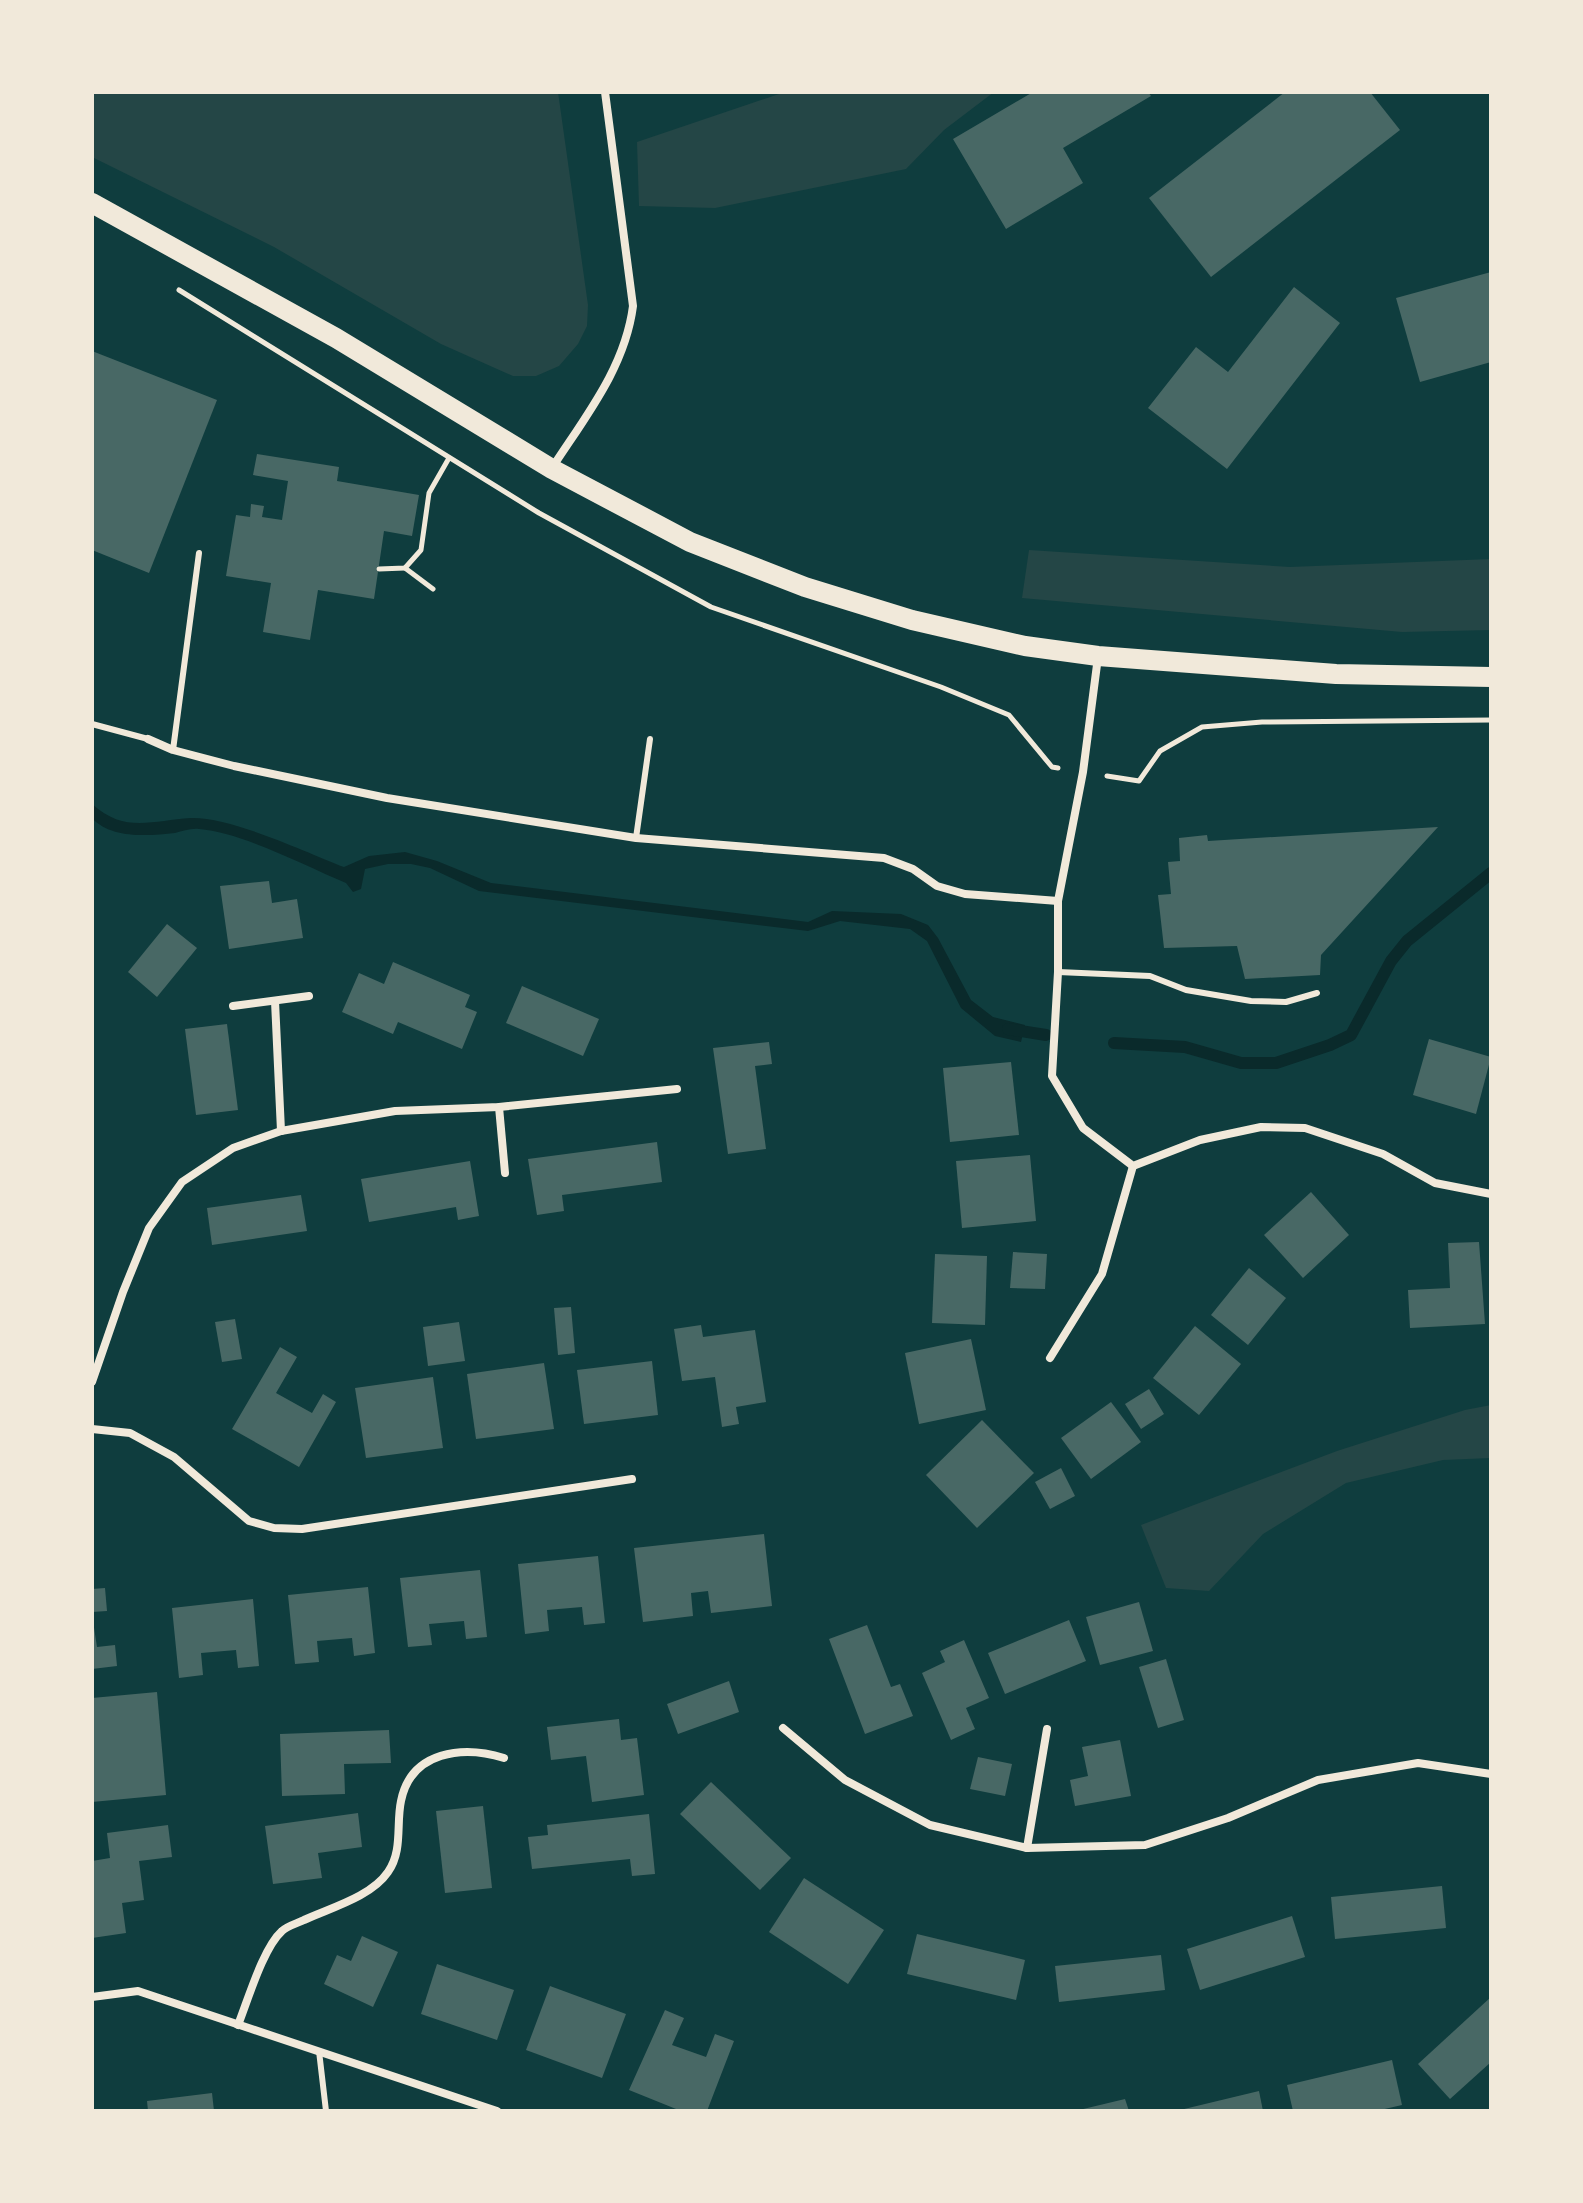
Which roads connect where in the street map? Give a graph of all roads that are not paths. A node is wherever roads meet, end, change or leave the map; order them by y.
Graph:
1 (605, 92) edge
2 (92, 203) edge
3 (552, 469) junction
4 (199, 553) dead end
5 (1098, 656) junction
6 (1491, 677) edge
7 (92, 724) edge
8 (148, 739) joint
9 (650, 739) dead end
10 (173, 750) junction
11 (636, 838) junction
12 (1058, 901) junction
13 (1058, 972) junction
14 (1317, 993) dead end
15 (309, 996) dead end
16 (275, 1001) junction
17 (233, 1006) dead end
18 (677, 1089) dead end
19 (499, 1107) junction
20 (281, 1131) junction
21 (1133, 1166) junction
22 (505, 1173) dead end
23 (1491, 1194) edge
24 (1050, 1358) dead end
25 (92, 1382) edge
26 (92, 1429) edge
27 (632, 1479) dead end
28 (783, 1728) dead end
29 (1047, 1729) dead end
30 (504, 1758) dead end
31 (1491, 1774) edge
32 (1027, 1848) junction
33 (92, 1997) edge
34 (238, 2025) junction
35 (319, 2051) junction
36 (326, 2111) edge
37 (497, 2111) edge

1 - 3 street
2 - 3 main road
3 - 5 main road
4 - 10 lane
5 - 6 main road
5 - 12 street
7 - 8 lane
8 - 10 street
9 - 11 lane
10 - 11 street
11 - 12 street
12 - 13 street
13 - 14 lane
13 - 21 street
15 - 16 street
16 - 17 street
16 - 20 street
18 - 19 street
19 - 20 street
19 - 22 street
20 - 25 street
21 - 23 street
21 - 24 street
26 - 27 street
28 - 32 street
29 - 32 street
30 - 34 street
31 - 32 street
33 - 34 street
34 - 35 street
35 - 36 lane
35 - 37 street

